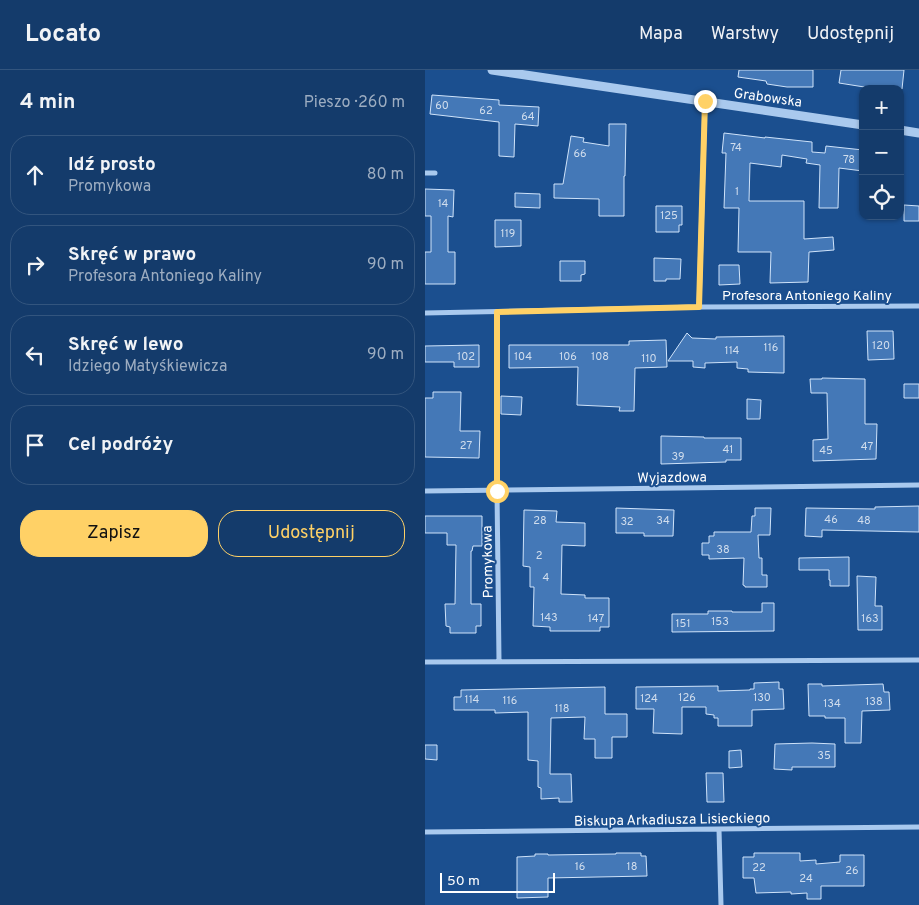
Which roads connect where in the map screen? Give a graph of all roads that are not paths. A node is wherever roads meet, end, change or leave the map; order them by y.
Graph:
1 (492, 70) edge
2 (552, 74) edge
3 (705, 101) junction
4 (859, 124) edge
5 (904, 131) edge
6 (919, 133) edge
7 (425, 173) edge
8 (435, 173) dead end
9 (919, 306) edge
10 (699, 307) junction
11 (425, 313) edge
12 (919, 485) edge
13 (425, 491) edge
14 (497, 491) junction
15 (919, 660) edge
16 (499, 661) junction
17 (425, 662) edge
18 (919, 827) edge
19 (719, 829) junction
20 (425, 832) edge
21 (721, 905) edge

1 - 2 street, Grabowska
2 - 3 street, Grabowska
3 - 4 street, Grabowska
3 - 10 street
5 - 6 street
7 - 8 street
9 - 10 street, Profesora Antoniego Kaliny
10 - 11 street, Profesora Antoniego Kaliny
12 - 14 street, Wyjazdowa
13 - 14 street, Wyjazdowa
14 - 16 street, Promykowa
15 - 16 street
16 - 17 street
18 - 19 street, Biskupa Arkadiusza Lisieckiego
19 - 20 street, Biskupa Arkadiusza Lisieckiego
19 - 21 street

